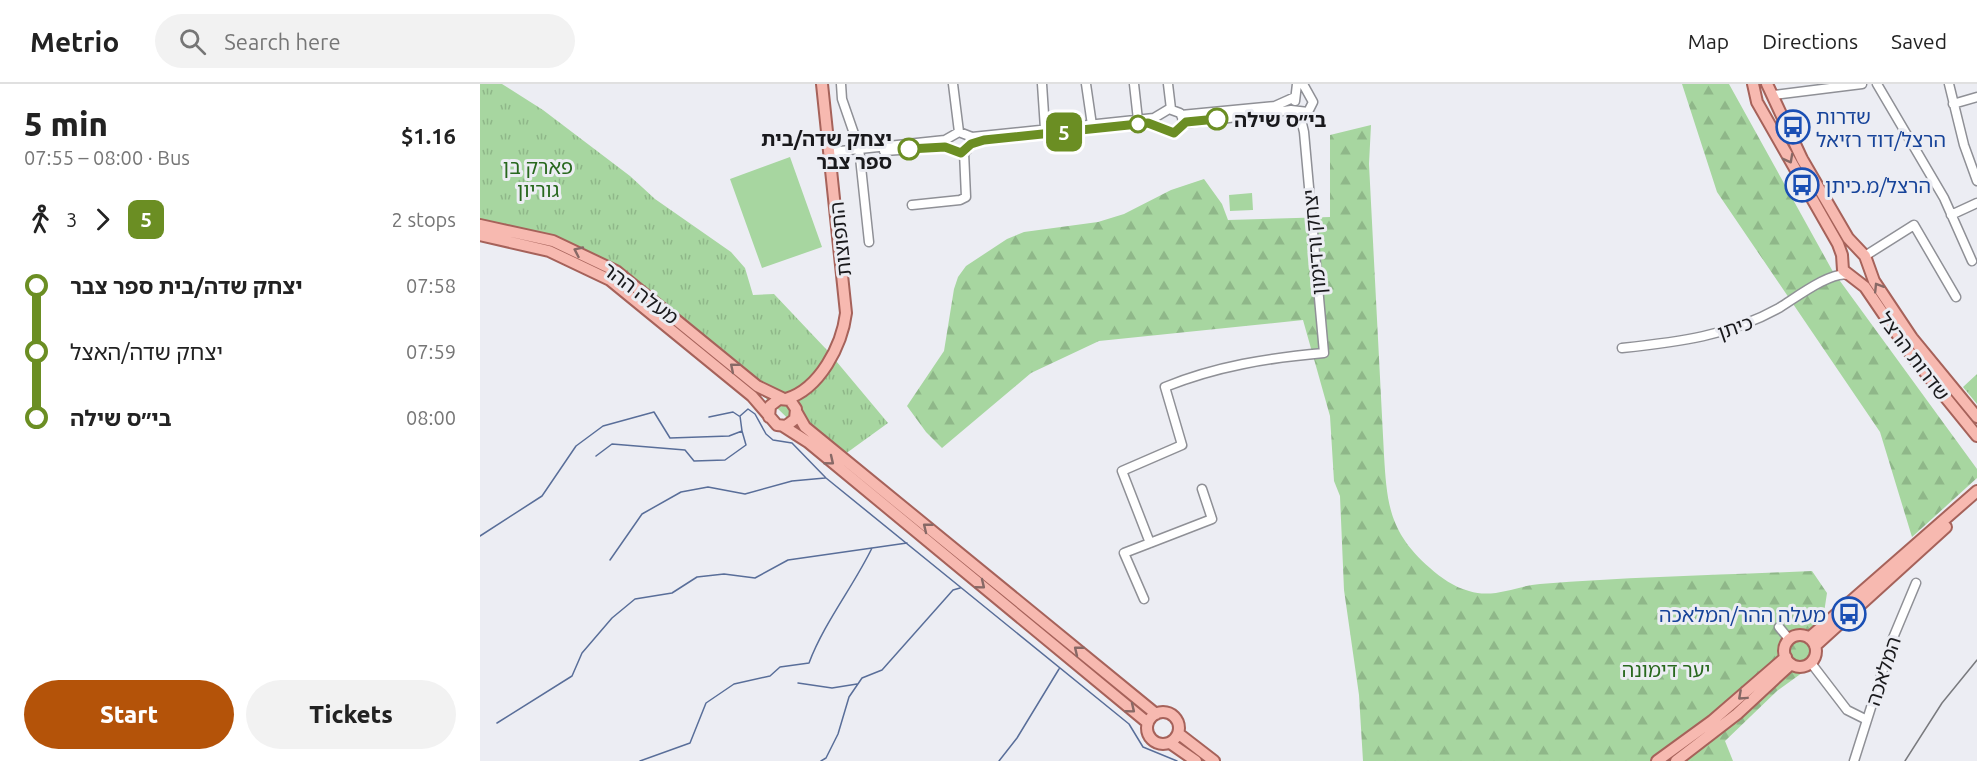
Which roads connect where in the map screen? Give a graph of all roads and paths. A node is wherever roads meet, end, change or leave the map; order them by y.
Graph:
1 (822, 84) edge
2 (841, 84) edge
3 (953, 84) edge
4 (1042, 84) edge
5 (1086, 84) edge
6 (1134, 84) edge
7 (1168, 84) edge
8 (1297, 84) edge
9 (1753, 84) edge
10 (1862, 84) edge
11 (1877, 84) edge
12 (1949, 84) edge
13 (1305, 87) edge
14 (1771, 92) edge
15 (1295, 96) junction
16 (1756, 96) junction
17 (1977, 97) edge
18 (1953, 104) junction
19 (1762, 108) junction
20 (1171, 109) junction
21 (1301, 111) junction
22 (1180, 114) junction
23 (1160, 116) junction
24 (1138, 120) junction
25 (1182, 124) junction
26 (1092, 125) junction
27 (1160, 127) junction
28 (1045, 129) junction
29 (951, 138) junction
30 (965, 141) junction
31 (860, 150) junction
32 (952, 150) junction
33 (831, 152) junction
34 (1977, 181) edge
35 (1977, 203) edge
36 (912, 205) dead end
37 (1951, 215) junction
38 (480, 225) edge
39 (480, 235) edge
40 (870, 242) dead end
41 (1864, 257) junction
42 (1842, 261) junction
43 (1972, 261) dead end
44 (1836, 274) junction
45 (1849, 276) junction
46 (1956, 297) dead end
47 (1622, 348) dead end
48 (809, 384) junction
49 (784, 398) junction
50 (796, 411) junction
51 (769, 417) junction
52 (1977, 417) edge
53 (783, 426) junction
54 (1977, 436) edge
55 (1202, 489) dead end
56 (1977, 491) edge
57 (1977, 499) edge
58 (1150, 543) junction
59 (1916, 583) dead end
60 (1144, 599) dead end
61 (1779, 627) dead end
62 (1790, 639) junction
63 (1812, 642) junction
64 (1788, 661) junction
65 (1811, 663) junction
66 (1152, 718) junction
67 (1867, 720) junction
68 (1179, 734) junction
69 (1170, 743) junction
70 (1196, 761) edge
71 (1214, 761) edge
72 (1657, 761) edge
73 (1676, 761) edge
74 (1854, 761) edge

1 - 33 main road, התפוצות
2 - 31 street
3 - 30 street
4 - 28 street
5 - 26 street
6 - 24 street
7 - 20 street
8 - 15 street
9 - 16 main road
10 - 14 street
11 - 37 street
12 - 18 street
13 - 15 street
13 - 21 street, יצחק ורדימון
14 - 16 main road
14 - 19 main road
14 - 41 main road, שדרות הרצל
15 - 21 street
15 - 22 street
16 - 19 main road
17 - 18 street
18 - 34 street
19 -> 42 main road
20 - 22 street
20 - 23 street
21 - 25 street
21 - 58 street, יצחק ורדימון
22 - 25 street
23 - 24 street
23 - 27 street
24 - 26 street
25 - 27 street
26 - 28 street
27 - 30 street
28 - 30 street
29 - 30 street
29 - 31 street
29 - 32 street
30 - 32 street
30 - 36 street
31 - 32 street
31 - 33 street
31 - 40 street
33 - 48 main road, התפוצות
35 - 37 street
37 - 43 street
49 -> 38 main road, מעלה ההר
39 - 51 main road, מעלה ההר
41 - 42 main road
41 - 45 main road
41 - 46 street
52 -> 41 main road, שדרות הרצל
42 - 44 street
42 - 45 main road
44 - 45 street
44 - 47 street, כיתן
45 - 54 main road, שדרות הרצל
48 - 49 main road, התפוצות
48 - 50 main road, התפוצות
49 - 50 main road
49 - 51 main road
50 - 53 main road
66 -> 50 main road
51 - 53 main road
53 -> 66 main road
55 - 58 street
56 - 63 main road
57 - 63 main road
58 - 60 street
59 - 67 street, המלאכה
61 - 62 street
62 - 63 main road
62 - 64 main road
63 - 65 main road
64 - 65 main road
64 -> 72 main road
64 - 73 main road
65 - 67 street
66 - 68 main road
66 - 69 main road
67 - 74 street, המלאכה
68 - 69 main road
68 - 71 main road
69 - 70 main road

